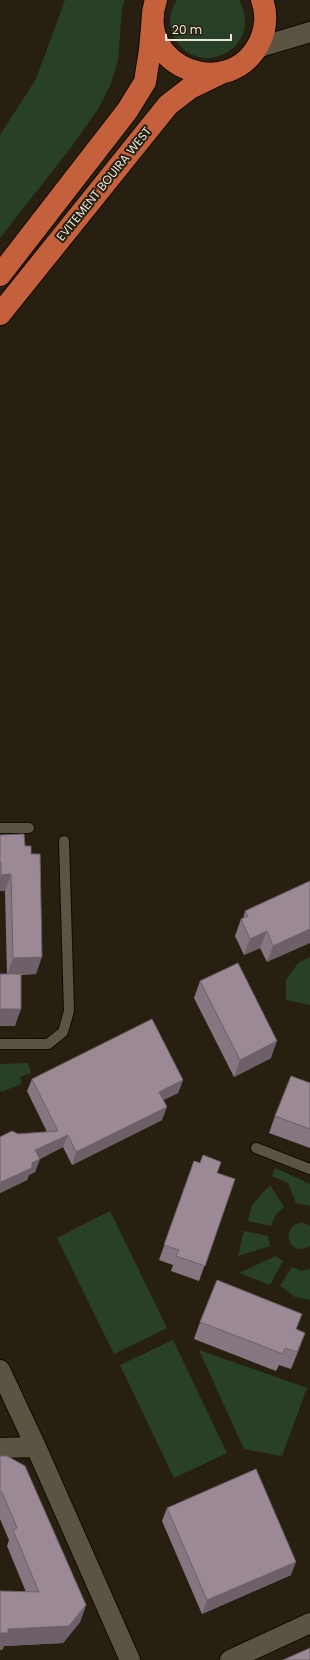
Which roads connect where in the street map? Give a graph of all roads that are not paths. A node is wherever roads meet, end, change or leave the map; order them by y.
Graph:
1 (262, 0) edge
2 (154, 8) edge
3 (310, 32) edge
4 (257, 48) junction
5 (223, 72) junction
6 (0, 275) edge
7 (0, 314) edge
8 (0, 828) edge
9 (29, 828) dead end
10 (64, 841) dead end
11 (0, 1044) edge
12 (256, 1148) dead end
13 (310, 1169) edge
14 (0, 1370) edge
15 (36, 1447) junction
16 (0, 1448) edge
17 (310, 1623) edge
18 (130, 1660) edge
19 (230, 1660) edge

1 - 4 highway
2 - 5 highway
2 - 6 highway, EVITEMENT BOUIRA WEST
3 - 4 street
4 - 5 highway, EVITEMENT BOUIRA WEST
5 - 7 highway, EVITEMENT BOUIRA WEST
8 - 9 lane
10 - 11 lane
12 - 13 lane
14 - 15 street
15 - 16 street
15 - 18 street
17 - 19 street

